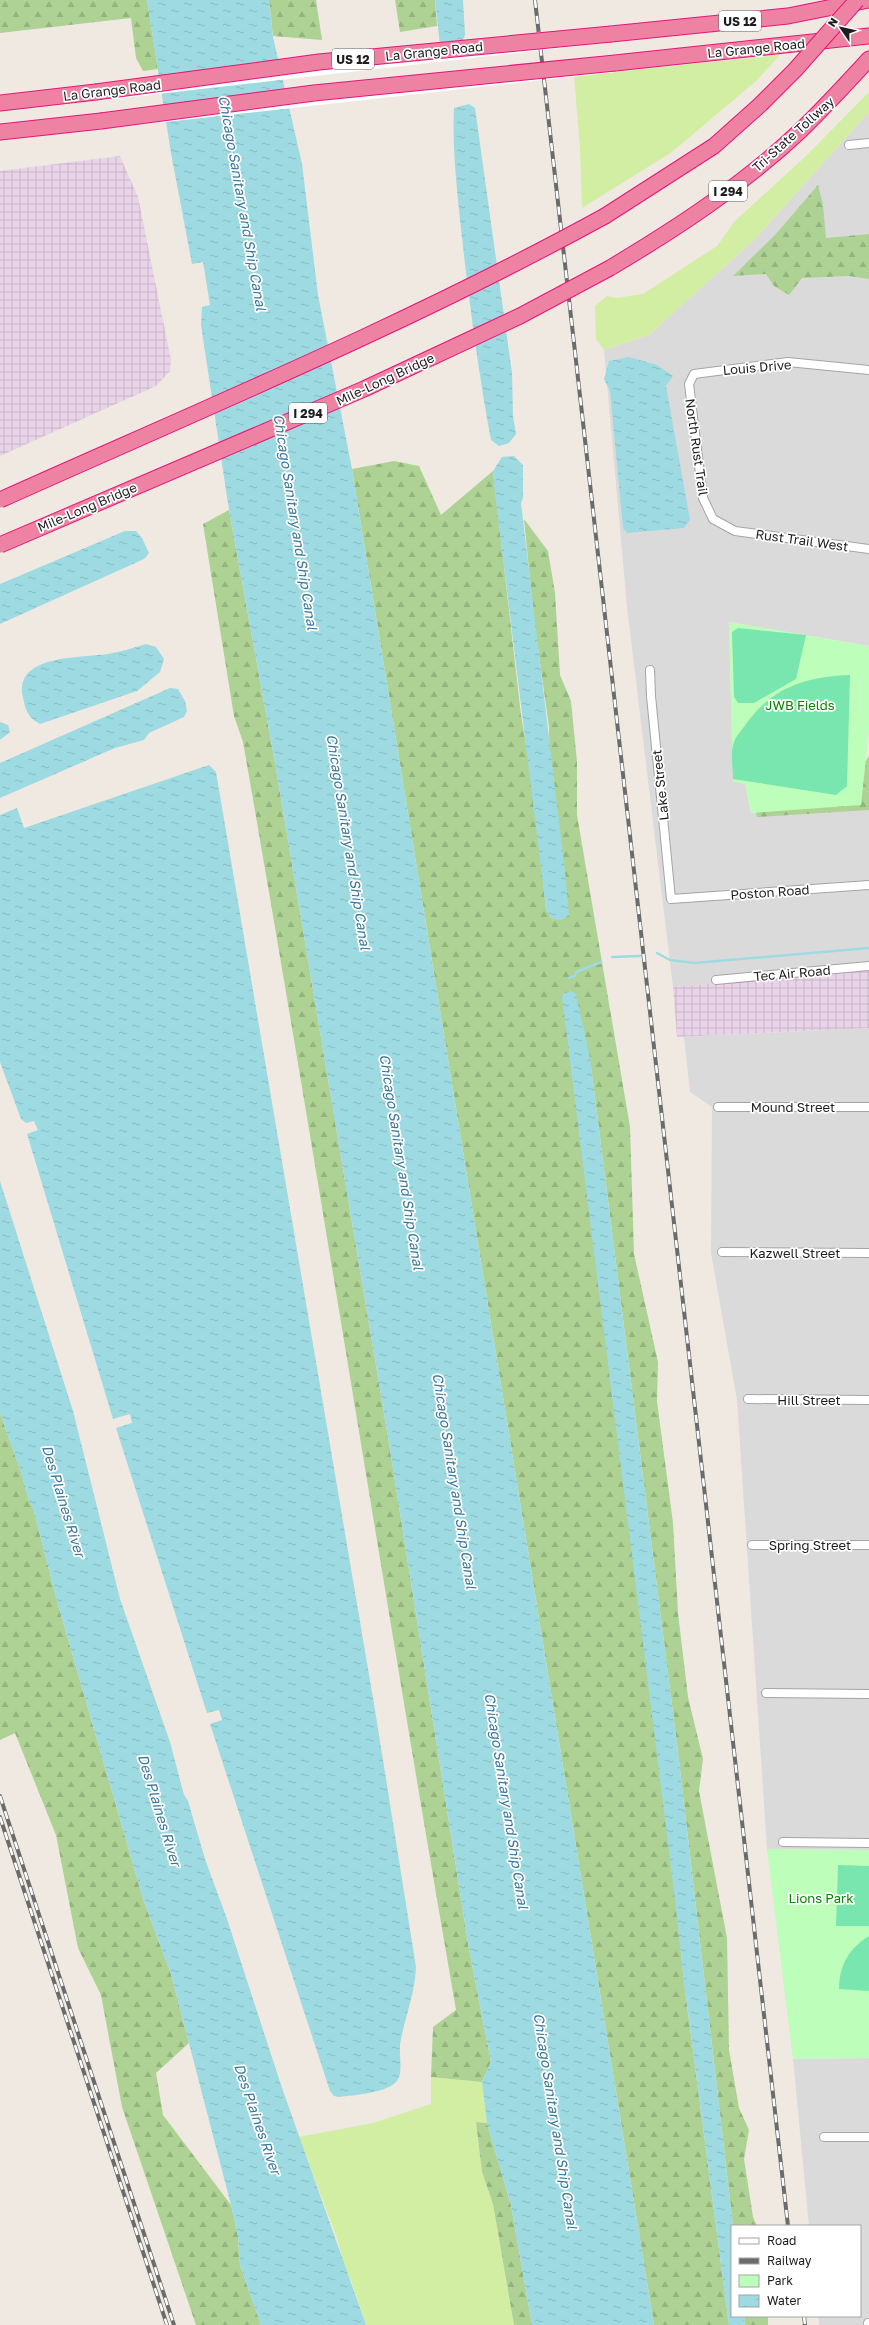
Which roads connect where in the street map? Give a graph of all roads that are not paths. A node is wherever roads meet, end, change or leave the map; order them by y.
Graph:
1 (857, 0) edge
2 (868, 0) edge
3 (869, 36) edge
4 (869, 59) edge
5 (0, 103) edge
6 (0, 132) edge
7 (869, 142) edge
8 (849, 145) dead end
9 (610, 268) joint
10 (869, 370) edge
11 (694, 374) joint
12 (0, 500) edge
13 (735, 532) joint
14 (0, 545) edge
15 (869, 550) edge
16 (650, 670) dead end
17 (869, 884) edge
18 (671, 899) joint
19 (869, 966) edge
20 (716, 980) dead end
21 (718, 1107) dead end
22 (869, 1107) edge
23 (722, 1252) dead end
24 (869, 1254) edge
25 (748, 1399) dead end
26 (869, 1400) edge
27 (752, 1545) dead end
28 (869, 1546) edge
29 (766, 1693) dead end
30 (869, 1694) edge
31 (783, 1842) dead end
32 (869, 1843) edge
33 (824, 2136) dead end
34 (869, 2137) edge

1 - 12 highway, bridge
2 - 5 highway, La Grange Road / US 12, bridge
3 - 6 highway, La Grange Road / US 12, bridge
4 - 9 highway, Tri-State Tollway / I 294
7 - 8 street
9 - 14 highway, Mile-Long Bridge / I 294, bridge
10 - 11 street, Louis Drive
11 - 13 street, North Rust Trail
13 - 15 street, Rust Trail West
16 - 18 street, Lake Street
17 - 18 street, Poston Road
19 - 20 street, Tec Air Road
21 - 22 street, Mound Street
23 - 24 street, Kazwell Street
25 - 26 street, Hill Street
27 - 28 street, Spring Street
29 - 30 street
31 - 32 street
33 - 34 street

